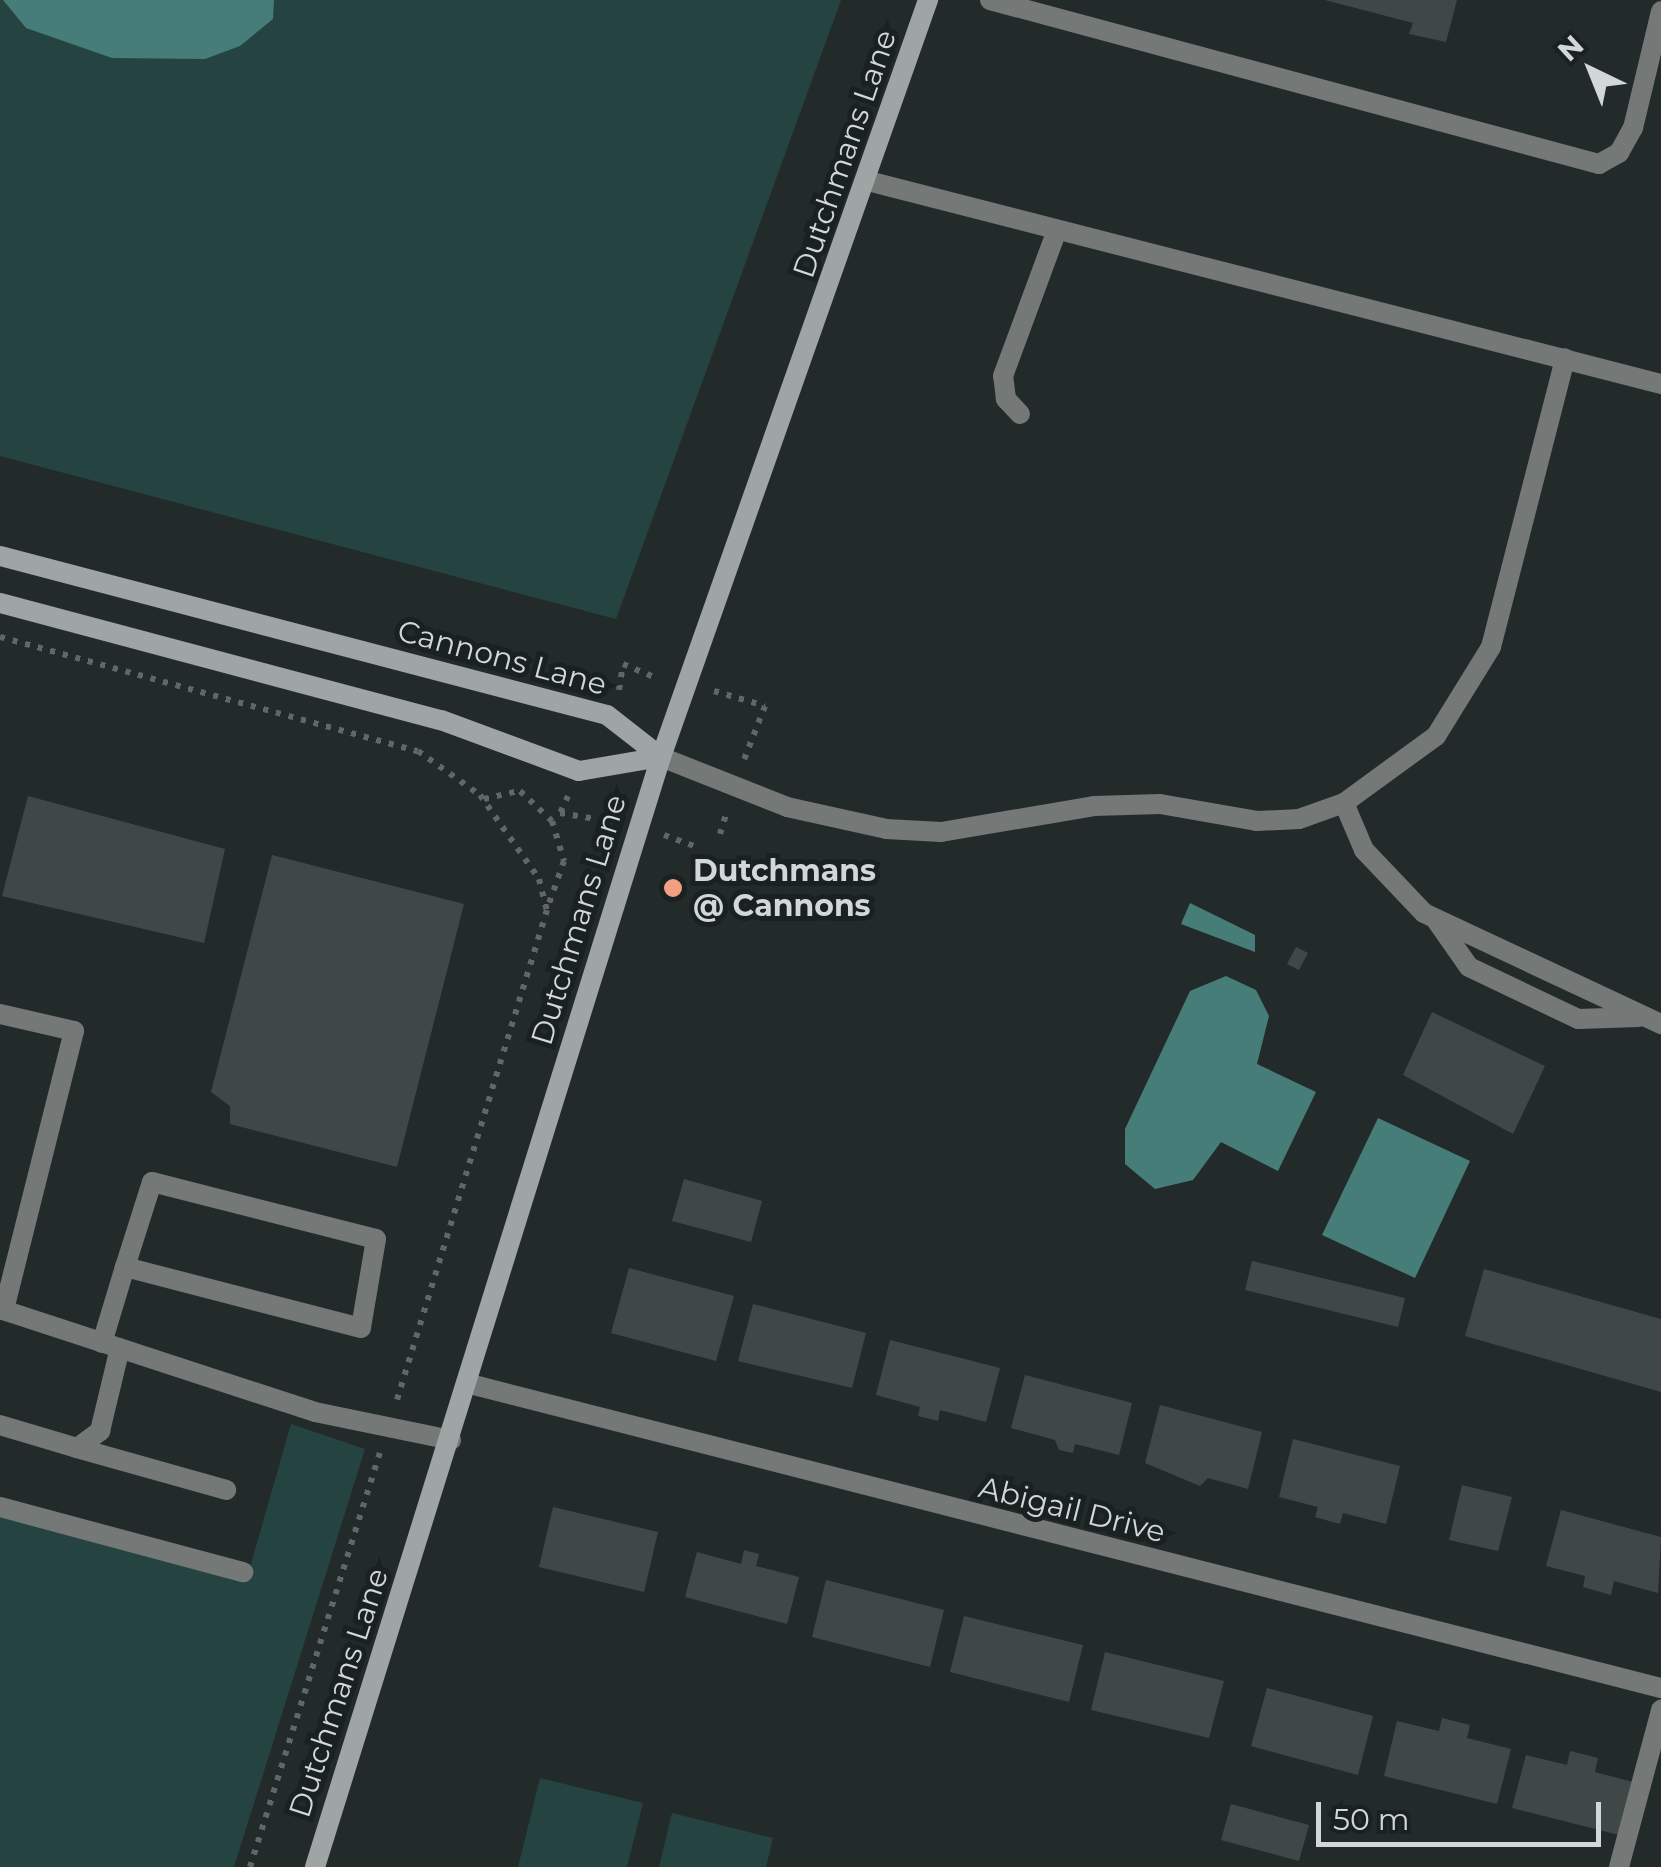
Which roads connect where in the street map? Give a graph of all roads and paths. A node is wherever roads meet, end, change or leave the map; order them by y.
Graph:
1 (928, 0) edge
2 (990, 0) edge
3 (1661, 11) edge
4 (868, 181) junction
5 (1057, 230) junction
6 (1564, 358) junction
7 (1661, 384) edge
8 (1020, 414) dead end
9 (0, 556) edge
10 (0, 603) edge
11 (0, 637) edge
12 (690, 686) junction
13 (661, 758) junction
14 (734, 789) junction
15 (484, 800) junction
16 (1344, 802) junction
17 (560, 813) dead end
18 (552, 821) junction
19 (720, 834) dead end
20 (546, 910) junction
21 (0, 1014) edge
22 (1652, 1020) edge
23 (125, 1266) junction
24 (2, 1310) edge
25 (111, 1346) junction
26 (470, 1384) junction
27 (0, 1425) edge
28 (389, 1427) junction
29 (451, 1440) junction
30 (77, 1448) junction
31 (226, 1490) dead end
32 (0, 1507) edge
33 (243, 1572) dead end
34 (1661, 1688) edge
35 (1661, 1710) edge
36 (250, 1867) edge
37 (316, 1867) edge
38 (1619, 1867) edge

1 - 4 main road, Dutchmans Lane
2 - 3 street
4 - 5 street
4 - 12 main road, Dutchmans Lane
5 - 6 street
5 - 8 street
6 - 7 street
6 - 16 street
9 - 13 main road, Cannons Lane
10 - 13 main road
11 - 15 path
12 - 13 main road, Dutchmans Lane
12 - 14 path
13 - 14 street
13 - 26 main road, Dutchmans Lane
14 - 16 street
14 - 19 path
15 - 18 path
15 - 20 path
16 - 22 street
17 - 18 path
18 - 20 path
20 - 28 path
21 - 24 street
23 - 23 street
23 - 25 street
24 - 25 street
25 - 28 street
25 - 30 street
26 - 29 main road, Dutchmans Lane
26 - 34 street, Abigail Drive
27 - 30 street
28 - 29 street
28 - 36 path
29 - 37 main road, Dutchmans Lane
30 - 31 street
32 - 33 street
35 - 38 street

